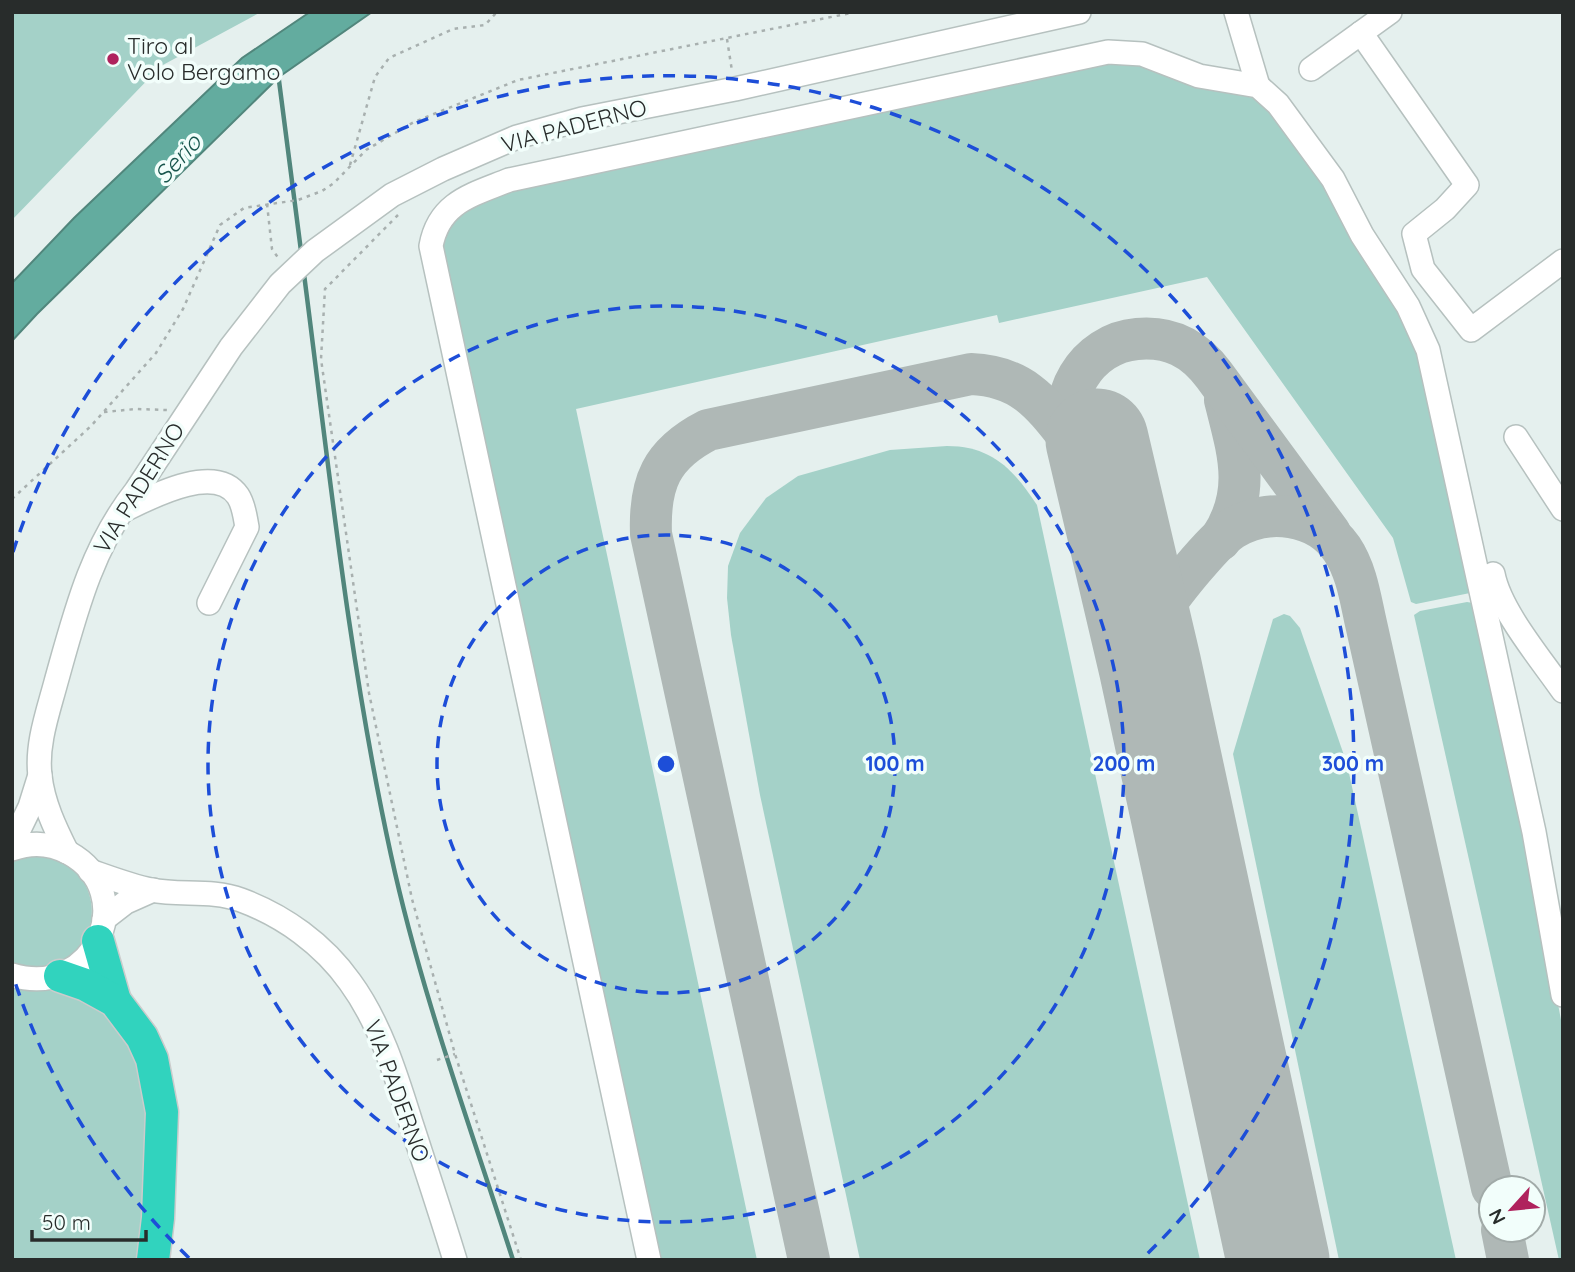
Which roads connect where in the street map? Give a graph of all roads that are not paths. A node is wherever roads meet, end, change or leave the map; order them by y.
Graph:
1 (1079, 12) edge
2 (1236, 12) edge
3 (1390, 12) edge
4 (1361, 33) junction
5 (1311, 69) dead end
6 (1258, 86) junction
7 (1563, 261) edge
8 (1516, 437) dead end
9 (1563, 509) edge
10 (119, 512) junction
11 (1493, 574) dead end
12 (209, 603) dead end
13 (1563, 691) edge
14 (40, 775) junction
15 (12, 846) edge
16 (67, 852) junction
17 (90, 871) junction
18 (153, 890) junction
19 (101, 930) junction
20 (12, 975) edge
21 (60, 976) junction
22 (1563, 995) edge
23 (115, 1001) junction
24 (153, 1260) edge
25 (455, 1260) edge
26 (649, 1260) edge

1 - 10 street, VIA PADERNO
2 - 6 street
3 - 4 street
4 - 5 street
4 - 7 street
6 - 22 street
6 - 26 street
8 - 9 street
10 - 12 street
10 - 14 street, VIA PADERNO
11 - 13 street
14 - 15 street, VIA PADERNO
14 - 16 street, VIA PADERNO
15 - 16 street, VIA PADERNO
16 - 17 street, VIA PADERNO
17 - 18 street, VIA PADERNO
17 - 19 street, VIA PADERNO
18 - 19 street, VIA PADERNO
18 - 25 street, VIA PADERNO
19 - 21 street, VIA PADERNO
19 - 23 highway
20 - 21 street
21 - 23 highway
23 - 24 highway

